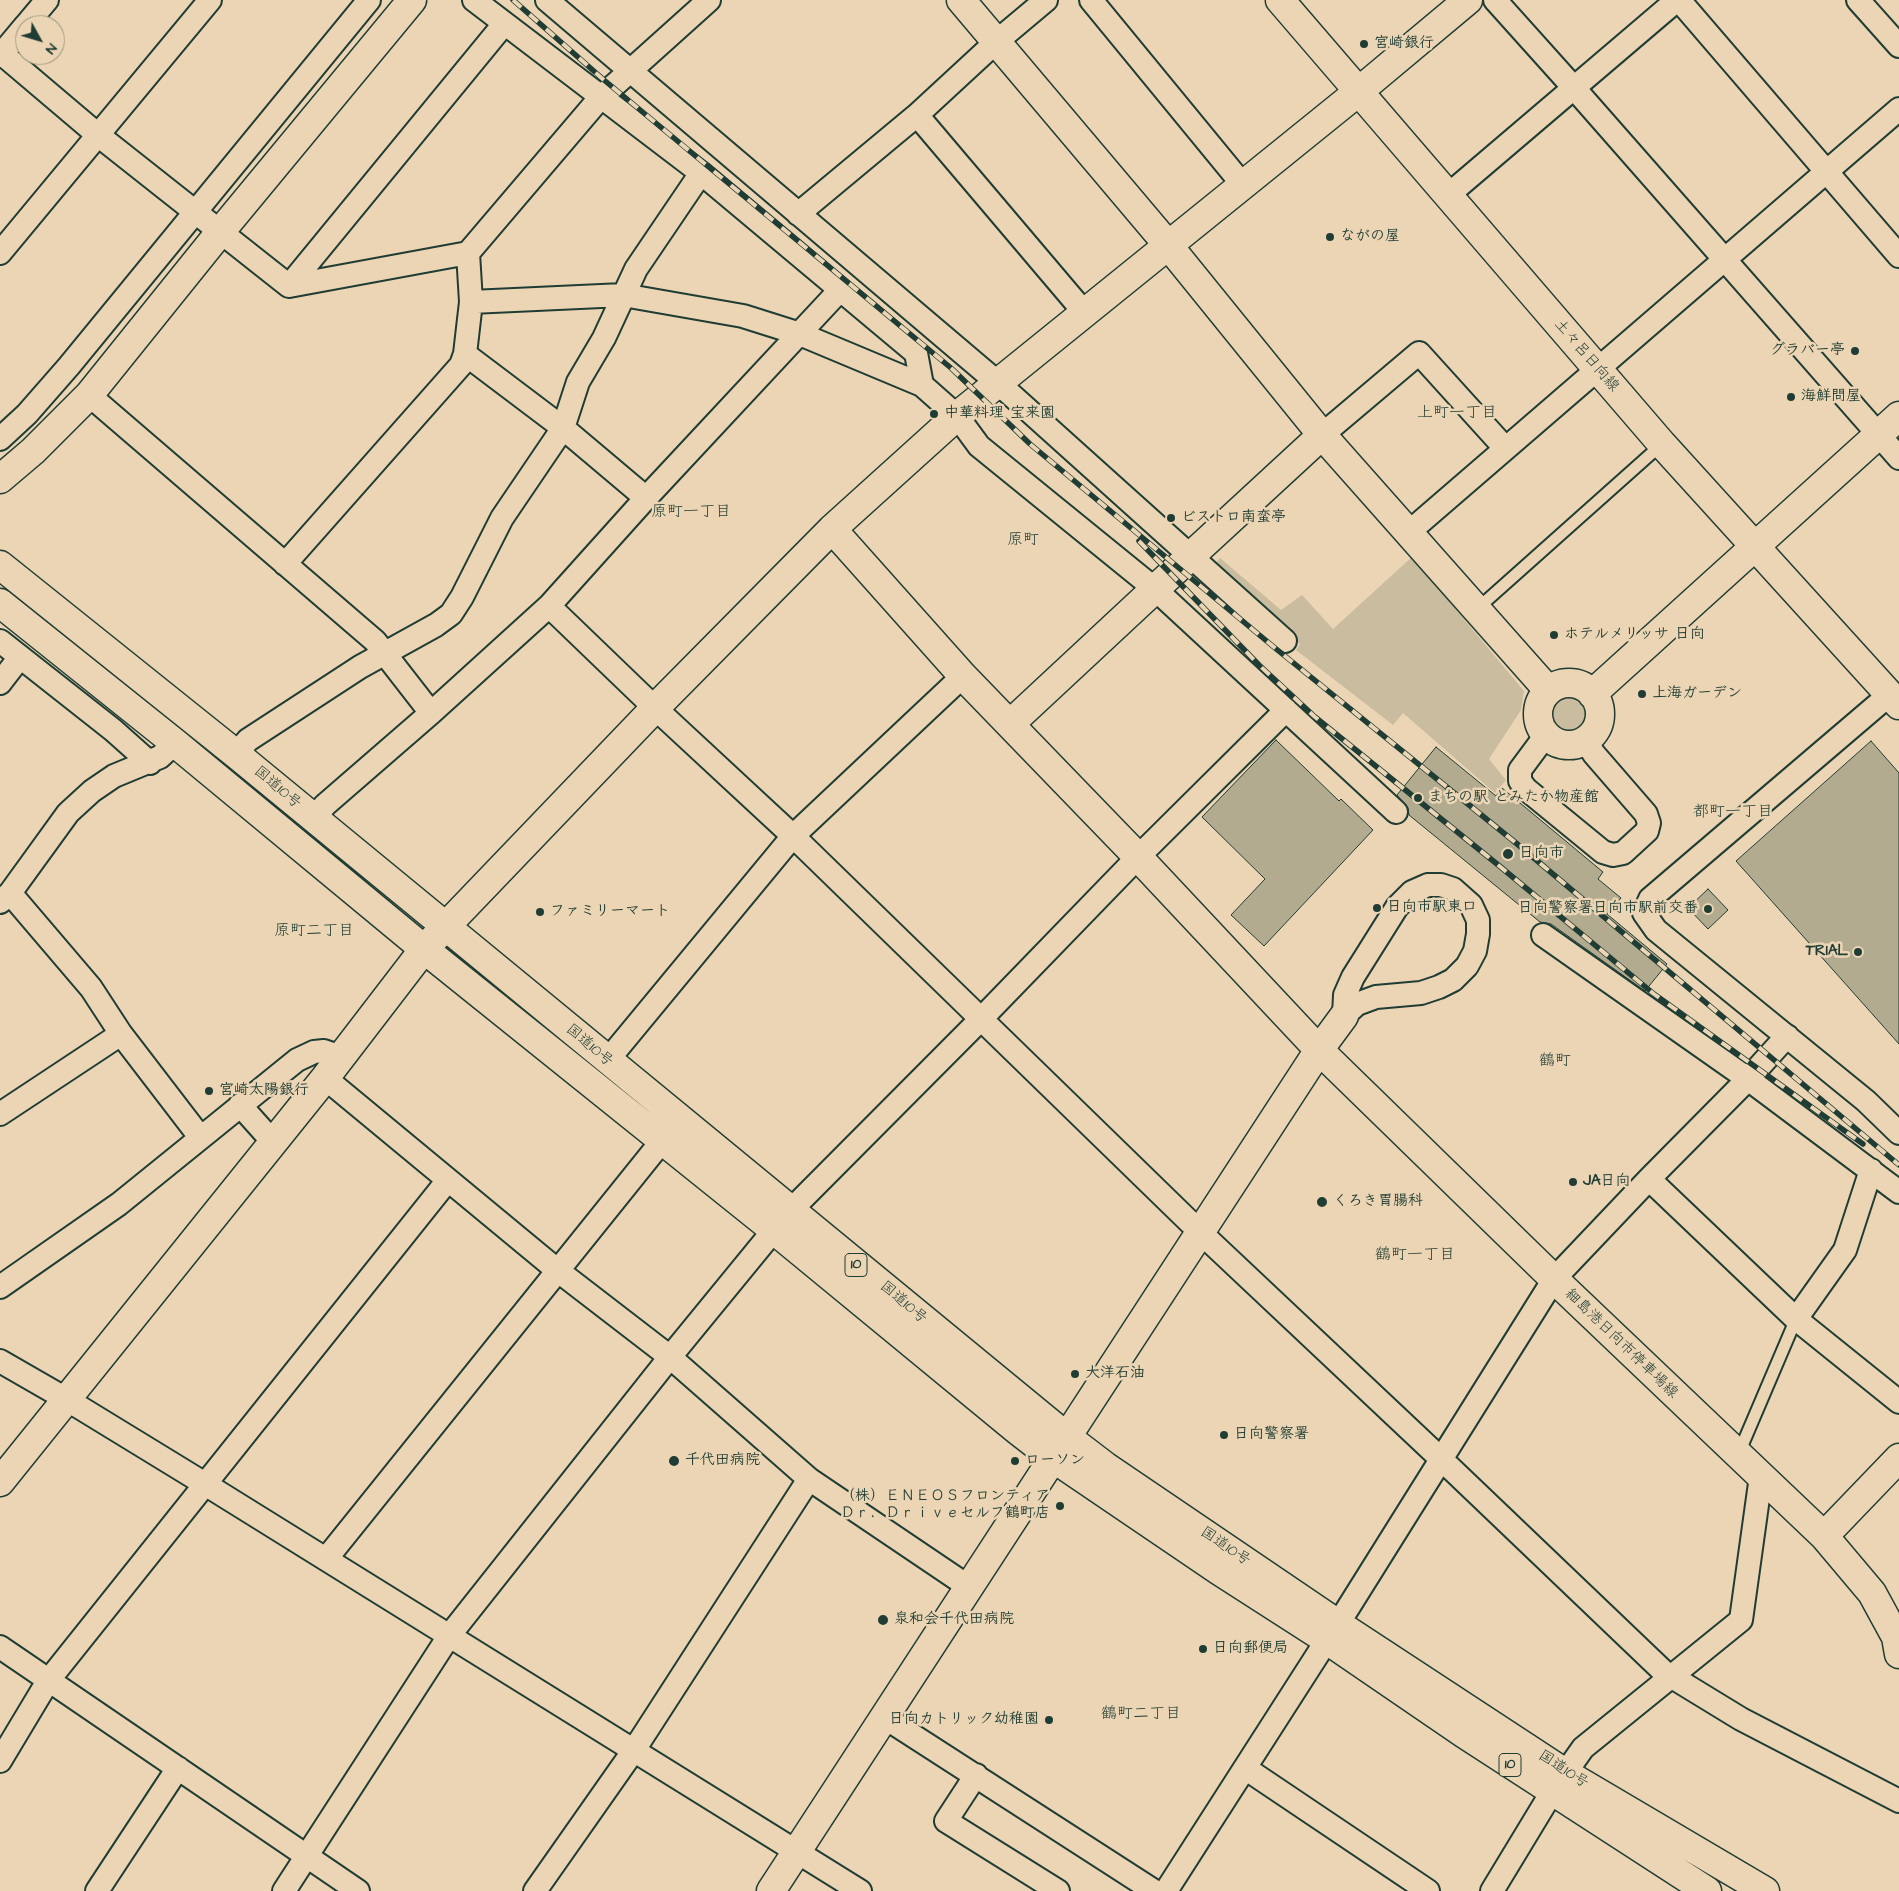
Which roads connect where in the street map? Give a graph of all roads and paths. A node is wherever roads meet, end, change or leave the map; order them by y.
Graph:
1 (47, 0) edge
2 (210, 0) edge
3 (369, 0) edge
4 (412, 0) edge
5 (474, 0) edge
6 (547, 0) edge
7 (709, 0) edge
8 (961, 0) edge
9 (1046, 0) edge
10 (1091, 0) edge
11 (1280, 0) edge
12 (1468, 0) edge
13 (1495, 0) edge
14 (1678, 0) edge
15 (1858, 0) edge
16 (35, 15) edge
17 (504, 24) junction
18 (15, 38) edge
19 (996, 42) junction
20 (1899, 46) edge
21 (1, 54) edge
22 (630, 71) junction
23 (1574, 88) junction
24 (1358, 92) junction
25 (600, 98) junction
26 (1899, 109) edge
27 (916, 115) junction
28 (98, 135) junction
29 (1826, 172) junction
30 (700, 173) junction
31 (1243, 185) junction
32 (1448, 196) junction
33 (195, 211) junction
34 (798, 214) junction
35 (221, 231) junction
36 (1168, 245) junction
37 (0, 253) edge
38 (468, 253) junction
39 (1899, 256) edge
40 (1724, 259) junction
41 (289, 286) junction
42 (840, 290) junction
43 (623, 296) junction
44 (471, 302) junction
45 (1084, 312) junction
46 (800, 334) junction
47 (465, 354) junction
48 (1597, 368) junction
49 (998, 383) junction
50 (922, 385) junction
51 (89, 395) junction
52 (957, 416) junction
53 (1899, 416) edge
54 (563, 428) junction
55 (1322, 435) junction
56 (1878, 435) junction
57 (0, 439) edge
58 (1662, 444) junction
59 (1505, 448) junction
60 (1899, 458) edge
61 (0, 480) edge
62 (646, 498) junction
63 (832, 530) junction
64 (1409, 532) junction
65 (1756, 546) junction
66 (1191, 555) junction
67 (285, 564) junction
68 (0, 566) edge
69 (1155, 589) junction
70 (0, 603) edge
71 (550, 606) junction
72 (1478, 609) junction
73 (0, 641) edge
74 (1285, 641) dead end
75 (385, 654) junction
76 (20, 657) junction
77 (964, 676) junction
78 (0, 683) edge
79 (1548, 690) junction
80 (1592, 694) junction
81 (1894, 700) edge
82 (655, 708) junction
83 (1286, 710) junction
84 (431, 713) junction
85 (1010, 724) junction
86 (1546, 735) junction
87 (1585, 740) junction
88 (175, 742) junction
89 (236, 754) junction
90 (150, 763) junction
91 (1396, 812) dead end
92 (314, 818) junction
93 (793, 836) junction
94 (1138, 857) junction
95 (5, 897) edge
96 (445, 927) junction
97 (1543, 935) dead end
98 (424, 949) junction
99 (1344, 1016) junction
100 (982, 1018) junction
101 (121, 1034) junction
102 (1787, 1036) junction
103 (1319, 1050) junction
104 (341, 1057) junction
105 (607, 1061) junction
106 (325, 1078) junction
107 (1748, 1079) junction
108 (240, 1105) junction
109 (0, 1114) edge
110 (1899, 1133) edge
111 (200, 1137) junction
112 (662, 1141) junction
113 (273, 1142) junction
114 (1871, 1170) junction
115 (1649, 1179) junction
116 (448, 1180) junction
117 (1899, 1192) edge
118 (782, 1220) junction
119 (1200, 1232) junction
120 (558, 1270) junction
121 (1554, 1279) junction
122 (0, 1287) edge
123 (1796, 1319) junction
124 (670, 1357) junction
125 (0, 1361) edge
126 (66, 1399) junction
127 (1899, 1402) edge
128 (1060, 1448) junction
129 (1738, 1455) junction
130 (1440, 1458) junction
131 (1899, 1458) edge
132 (1761, 1476) junction
133 (809, 1478) junction
134 (0, 1482) edge
135 (205, 1484) junction
136 (1824, 1536) junction
137 (326, 1560) junction
138 (969, 1588) junction
139 (1332, 1632) junction
140 (449, 1636) junction
141 (1898, 1643) edge
142 (0, 1647) edge
143 (1671, 1675) junction
144 (48, 1681) junction
145 (884, 1717) junction
146 (634, 1750) junction
147 (0, 1761) edge
148 (178, 1768) junction
149 (1245, 1768) junction
150 (976, 1775) junction
151 (1559, 1782) junction
152 (1899, 1801) edge
153 (797, 1851) junction
154 (307, 1856) junction
155 (1698, 1889) edge
156 (97, 1891) edge
157 (284, 1891) edge
158 (358, 1891) edge
159 (535, 1891) edge
160 (771, 1891) edge
161 (860, 1891) edge
162 (1058, 1891) edge
163 (1154, 1891) edge
164 (1166, 1891) edge
165 (1428, 1891) edge
166 (1492, 1891) edge
167 (1765, 1891) edge

1 - 16 street
2 - 28 street
3 - 33 street
4 - 35 main road
5 - 17 street
6 - 22 street
7 - 22 street
8 - 19 main road
9 - 19 street
10 - 31 street
11 - 24 main road, 土々呂日向線
12 - 24 main road
13 - 23 street
14 - 23 street
14 - 29 street
15 - 20 street
17 - 25 street
17 - 41 street
18 - 21 street
19 - 27 street
19 - 36 main road
21 - 28 street
22 - 25 street
22 - 34 street
23 - 32 street
23 - 40 street
24 - 31 main road
24 - 32 main road, 土々呂日向線
25 - 30 street
25 - 38 street
26 - 29 street
27 - 34 street
27 - 45 street
28 - 33 street
28 - 37 street
29 - 39 street
29 - 40 street
30 - 42 street
30 - 43 street
31 - 36 main road
32 - 48 main road, 土々呂日向線
33 - 35 street
33 - 57 street
34 - 49 street
35 - 41 street
35 - 51 main road
36 - 45 main road
36 - 55 main road
38 - 41 street
38 - 44 street
40 - 48 street
40 - 56 street
42 - 46 street
42 - 50 street
43 - 44 street
43 - 46 street
43 - 54 street
44 - 47 street
45 - 49 main road
46 - 50 street
46 - 62 street
47 - 54 street
47 - 67 street
48 - 58 main road, 土々呂日向線
48 - 59 street
49 - 52 main road
49 - 66 street
50 - 52 street
51 - 61 main road
51 - 67 street
52 - 63 main road
52 - 69 street
53 - 56 main road
54 - 62 street
54 - 75 street
55 - 59 street
55 - 64 main road
55 - 66 main road
56 - 60 street
56 - 65 main road
58 - 65 main road, 土々呂日向線
58 - 72 lane
59 - 64 street
62 - 71 street
63 - 77 main road, 細島港日向市停車場線
63 - 82 main road
64 - 72 main road
65 - 80 main road
65 - 81 main road, 土々呂日向線
66 - 69 main road
66 - 74 street
67 - 75 street
68 - 89 main road, 国道10号 / 10
69 - 83 street
69 - 85 main road
70 - 88 main road, 国道10号 / 10
71 - 82 street
71 - 84 street
72 - 79 main road
73 - 76 street
75 - 84 street
75 - 89 street
76 - 78 street
76 - 90 street
77 - 85 main road, 細島港日向市停車場線
77 - 93 street
79 - 80 main road
79 - 86 main road
80 - 87 main road
81 - 102 street
82 - 93 street
82 - 96 main road
83 - 91 street
83 - 94 street
84 - 92 street
85 - 94 main road, 細島港日向市停車場線
86 - 87 main road
86 - 87 street
88 - 90 street
88 - 98 main road, 国道10号 / 10
89 - 92 main road, 国道10号 / 10
90 - 95 street
92 - 96 main road, 国道10号 / 10
93 - 100 street
93 - 105 street
94 - 100 street
94 - 103 main road, 細島港日向市停車場線
95 - 101 street
96 - 98 main road
96 - 105 main road, 国道10号 / 10
97 - 107 street
98 - 104 main road
98 - 112 main road, 国道10号 / 10
99 - 99 street
99 - 103 main road
100 - 118 street
100 - 119 street
101 - 109 street
101 - 111 street
102 - 107 street
102 - 110 street
103 - 119 main road
103 - 121 main road, 細島港日向市停車場線
104 - 106 main road
104 - 108 street
105 - 118 main road, 国道10号 / 10
106 - 113 main road
106 - 116 street
107 - 114 street
107 - 115 street
108 - 111 street
108 - 113 street
111 - 122 street
112 - 118 main road, 国道10号 / 10
112 - 120 street
113 - 126 main road
114 - 117 street
114 - 123 street
115 - 121 street
115 - 123 street
116 - 120 street
116 - 135 street
118 - 124 street
118 - 128 main road, 国道10号 / 10
119 - 128 main road
119 - 130 street
120 - 124 street
120 - 137 street
121 - 129 main road, 細島港日向市停車場線
121 - 130 street
123 - 127 street
123 - 129 lane
124 - 133 street
124 - 140 street
125 - 126 street
126 - 134 main road
126 - 135 street
128 - 138 main road
128 - 139 main road, 国道10号 / 10
129 - 132 main road, 細島港日向市停車場線
130 - 139 street
130 - 143 street
131 - 136 main road
132 - 136 main road, 細島港日向市停車場線
132 - 143 street
133 - 138 street
133 - 146 street
135 - 137 street
135 - 144 street
136 - 141 main road, 細島港日向市停車場線
137 - 140 street
138 - 145 main road
139 - 149 street
139 - 151 main road, 国道10号 / 10
140 - 146 street
140 - 154 street
142 - 144 street
143 - 151 street
143 - 152 street
144 - 147 street
144 - 148 street
145 - 150 street
145 - 153 main road
146 - 153 street
146 - 159 street
148 - 154 street
148 - 156 street
149 - 164 street
149 - 165 street
150 - 162 street
150 - 163 street
151 - 155 main road, 国道10号 / 10
151 - 166 street
151 - 167 main road, 国道10号 / 10
153 - 160 main road
153 - 161 street
154 - 157 street
154 - 158 street

